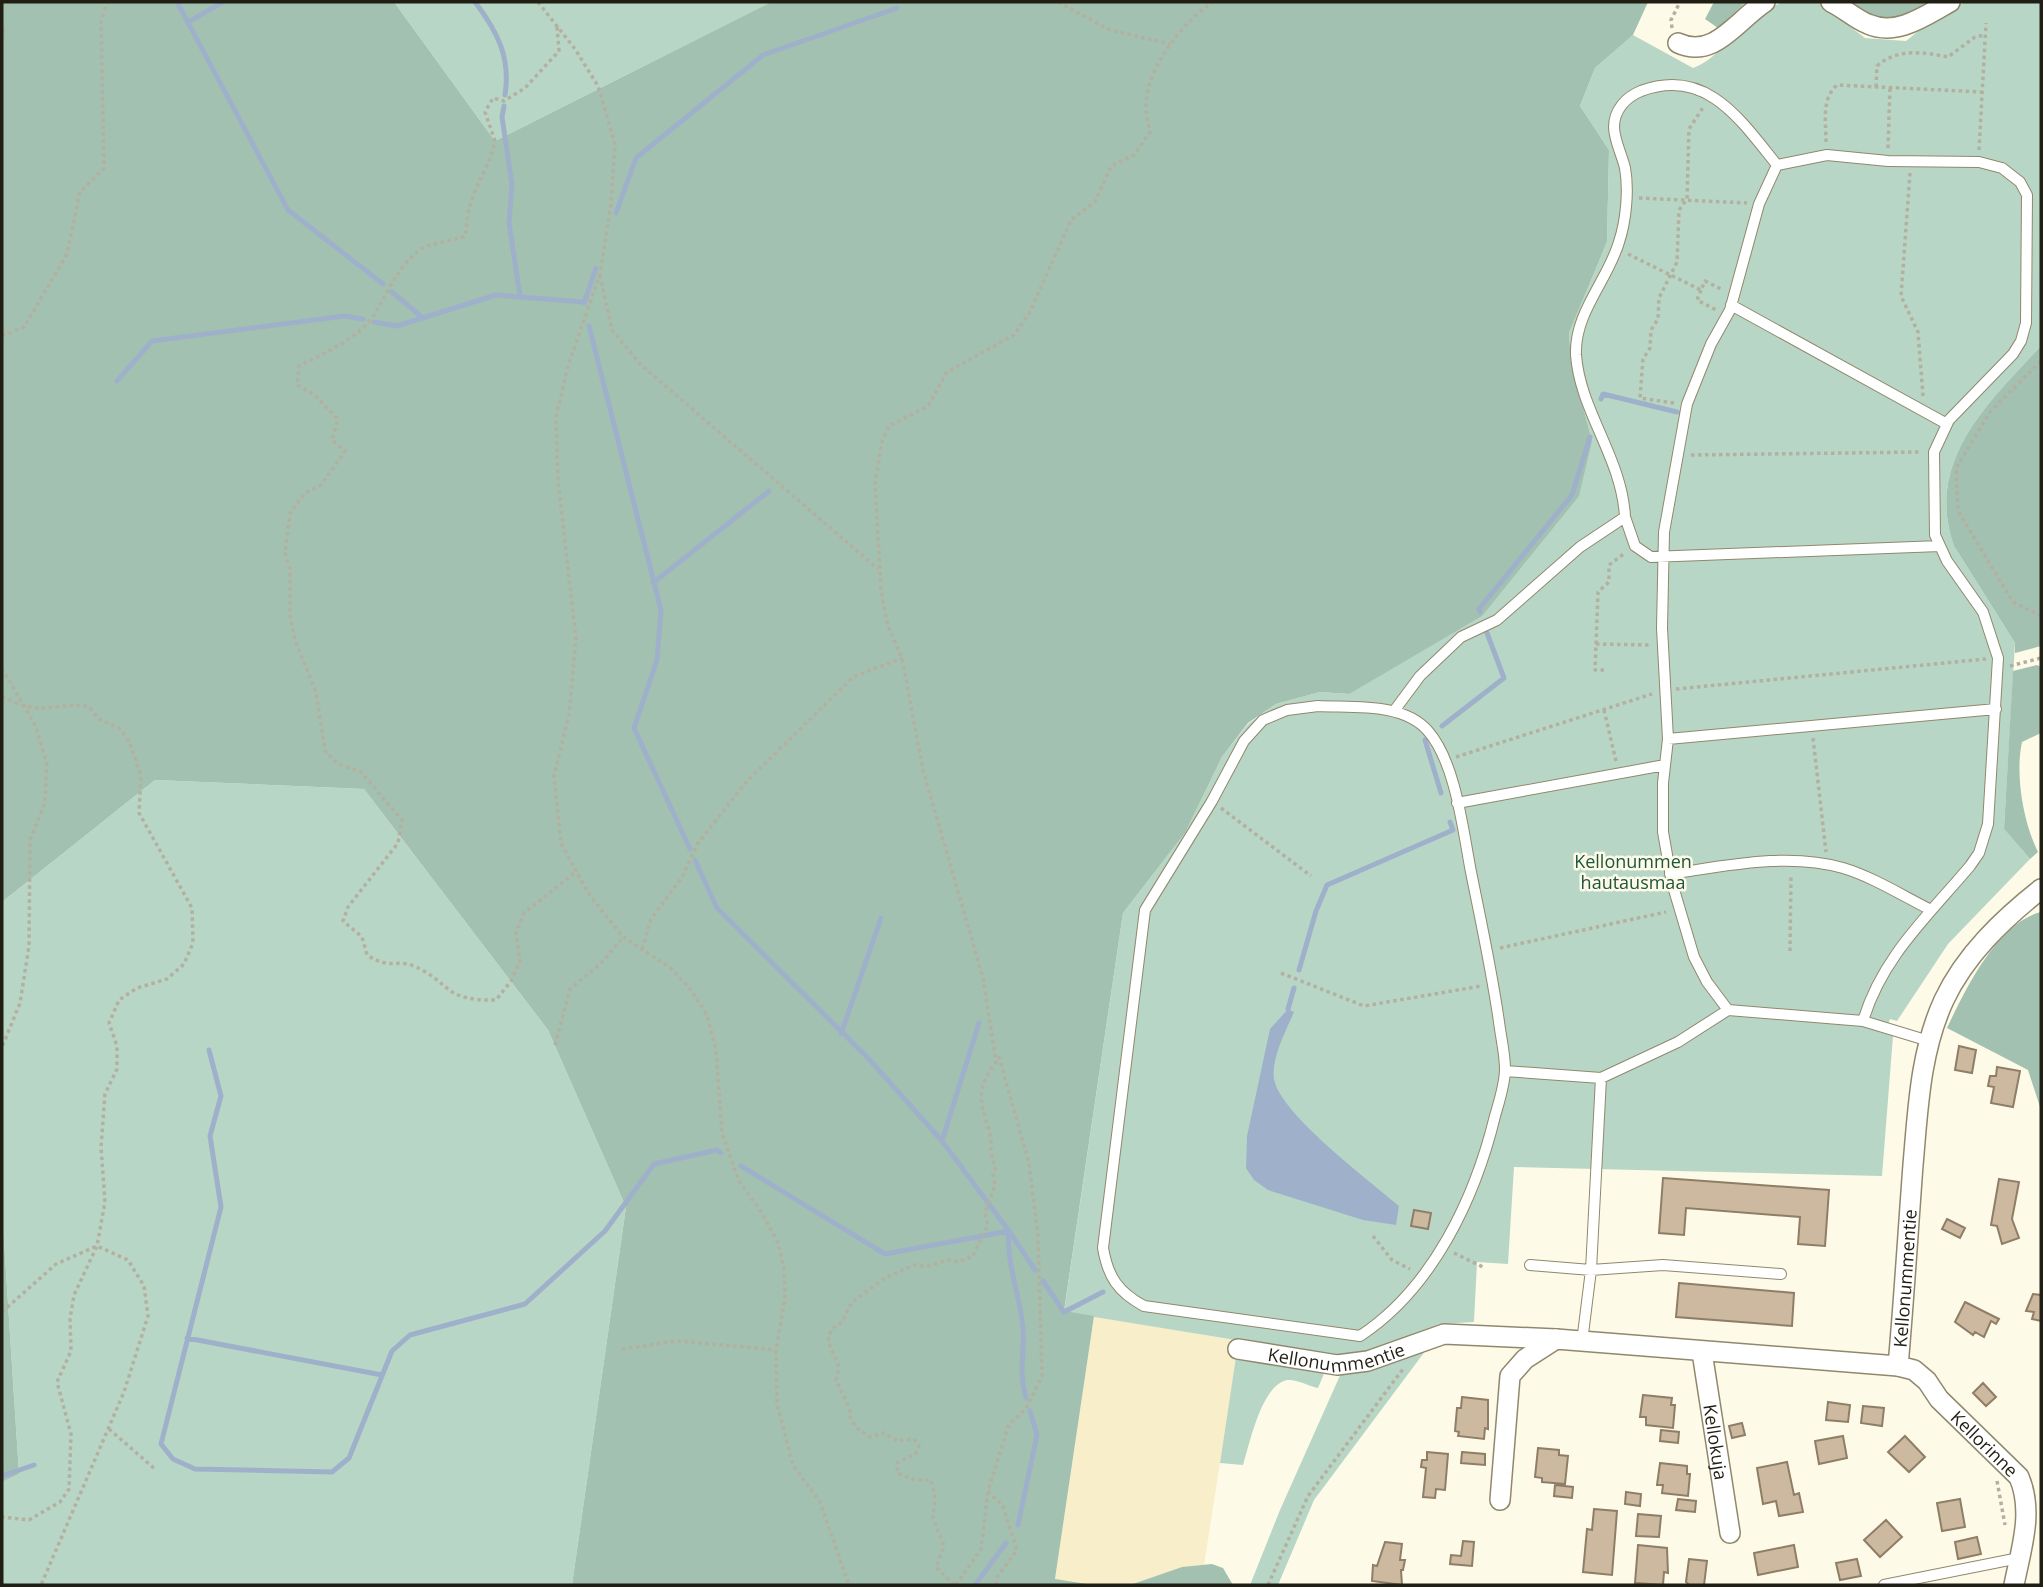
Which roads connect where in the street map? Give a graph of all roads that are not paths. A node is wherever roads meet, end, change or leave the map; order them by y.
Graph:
1 (1765, 2) edge
2 (1831, 2) edge
3 (1950, 2) edge
4 (1678, 43) road end
5 (1777, 165) junction
6 (1733, 300) junction
7 (1947, 424) junction
8 (1625, 517) junction
9 (1940, 547) junction
10 (1663, 557) junction
11 (1996, 709) junction
12 (1394, 711) junction
13 (1668, 739) junction
14 (1665, 765) junction
15 (1457, 803) junction
16 (1671, 874) junction
17 (2041, 889) edge
18 (1931, 910) junction
19 (1728, 1010) junction
20 (1863, 1021) junction
21 (1929, 1041) junction
22 (1506, 1071) junction
23 (1601, 1078) junction
24 (1530, 1265) dead end
25 (1591, 1270) junction
26 (1781, 1273) dead end
27 (1556, 1339) junction
28 (1582, 1342) junction
29 (1238, 1349) dead end
30 (1702, 1352) junction
31 (1898, 1366) junction
32 (1500, 1500) dead end
33 (1730, 1533) dead end
34 (2019, 1558) junction
35 (1884, 1585) edge
36 (2014, 1585) edge

1 - 4 street
2 - 3 street
5 - 6 lane
5 - 7 lane
5 - 8 lane
6 - 7 lane
6 - 10 lane
7 - 9 lane
8 - 10 lane
8 - 12 lane
9 - 10 lane
9 - 11 lane
10 - 13 lane
11 - 13 lane
11 - 18 lane
12 - 15 lane
12 - 22 lane
13 - 14 lane
14 - 15 lane
14 - 16 lane
15 - 22 lane
16 - 18 lane
16 - 19 lane
17 - 21 street, Kellonummentie
18 - 20 lane
19 - 20 lane
19 - 23 lane
20 - 21 lane
21 - 31 street, Kellonummentie
22 - 23 lane
23 - 25 lane
24 - 25 lane
25 - 26 lane
25 - 28 lane
27 - 28 street, Kellonummentie
27 - 29 street, Kellonummentie
27 - 32 street
28 - 30 street, Kellonummentie
30 - 31 street, Kellonummentie
30 - 33 street, Kellokuja
31 - 34 street, Kellorinne
34 - 35 lane
34 - 36 street, Kellorinne

